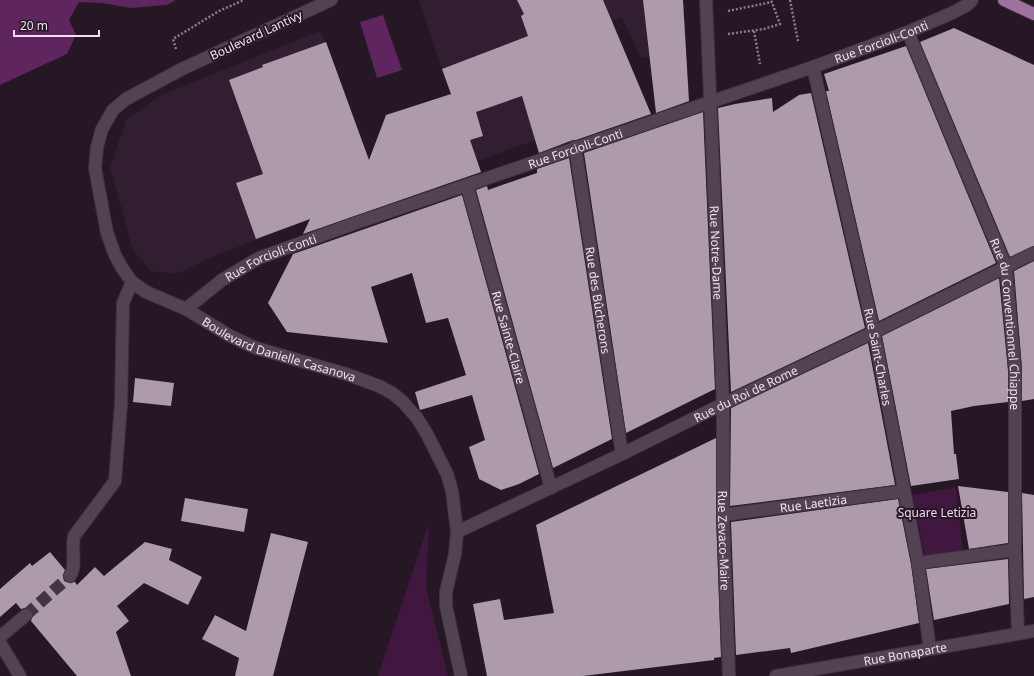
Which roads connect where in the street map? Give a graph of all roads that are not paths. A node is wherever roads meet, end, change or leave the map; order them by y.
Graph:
1 (331, 0) edge
2 (706, 0) edge
3 (972, 0) edge
4 (1004, 0) edge
5 (1034, 14) edge
6 (908, 32) junction
7 (812, 67) junction
8 (182, 69) joint
9 (710, 101) junction
10 (575, 147) junction
11 (467, 186) junction
12 (1034, 253) edge
13 (1006, 267) junction
14 (132, 282) junction
15 (186, 309) junction
16 (874, 332) junction
17 (723, 404) junction
18 (622, 454) junction
19 (550, 488) junction
20 (904, 491) junction
21 (723, 515) junction
22 (457, 532) junction
23 (1015, 550) junction
24 (918, 563) junction
25 (70, 576) tunnel mouth
26 (26, 615) tunnel mouth
27 (1034, 631) edge
28 (1018, 634) junction
29 (0, 637) edge
30 (0, 643) edge
31 (930, 649) junction
32 (20, 676) edge
33 (461, 676) edge
34 (729, 676) edge
35 (776, 676) edge

1 - 8 street, Boulevard Lantivy
2 - 9 street, Rue Notre-Dame
3 - 6 street, Rue Forcioli-Conti
4 - 5 main road
6 - 7 street, Rue Forcioli-Conti
6 - 13 street, Rue du Conventionnel Chiappe
7 - 9 street, Rue Forcioli-Conti
7 - 16 street, Rue Saint-Charles
8 - 14 street, Boulevard Danielle Casanova
9 - 10 street, Rue Forcioli-Conti
9 - 17 street, Rue Notre-Dame
10 - 11 street, Rue Forcioli-Conti
10 - 18 street, Rue des Bûcherons
11 - 15 street, Rue Forcioli-Conti
11 - 19 street, Rue Sainte-Claire
12 - 13 street, Rue du Roi de Rome
13 - 16 street, Rue du Roi de Rome
13 - 23 street, Rue du Conventionnel Chiappe
14 - 15 street, Boulevard Danielle Casanova
14 - 25 street
15 - 22 street, Boulevard Danielle Casanova
16 - 17 street, Rue du Roi de Rome
16 - 20 street, Rue Saint-Charles
17 - 18 street, Rue du Roi de Rome
17 - 21 street, Rue Zevaco-Maire
18 - 19 street, Rue du Roi de Rome
19 - 22 street, Rue du Roi de Rome
20 - 21 street, Rue Laetizia
20 - 24 street, Rue Saint-Charles
21 - 34 street, Rue Zevaco-Maire
22 - 33 street, Boulevard Danielle Casanova
23 - 24 street
23 - 28 street, Rue du Conventionnel Chiappe
24 - 31 street, Rue Saint-Charles
26 - 29 street
27 - 28 street, Rue Bonaparte
28 - 31 street, Rue Bonaparte
30 - 32 street
31 - 35 street, Rue Bonaparte

